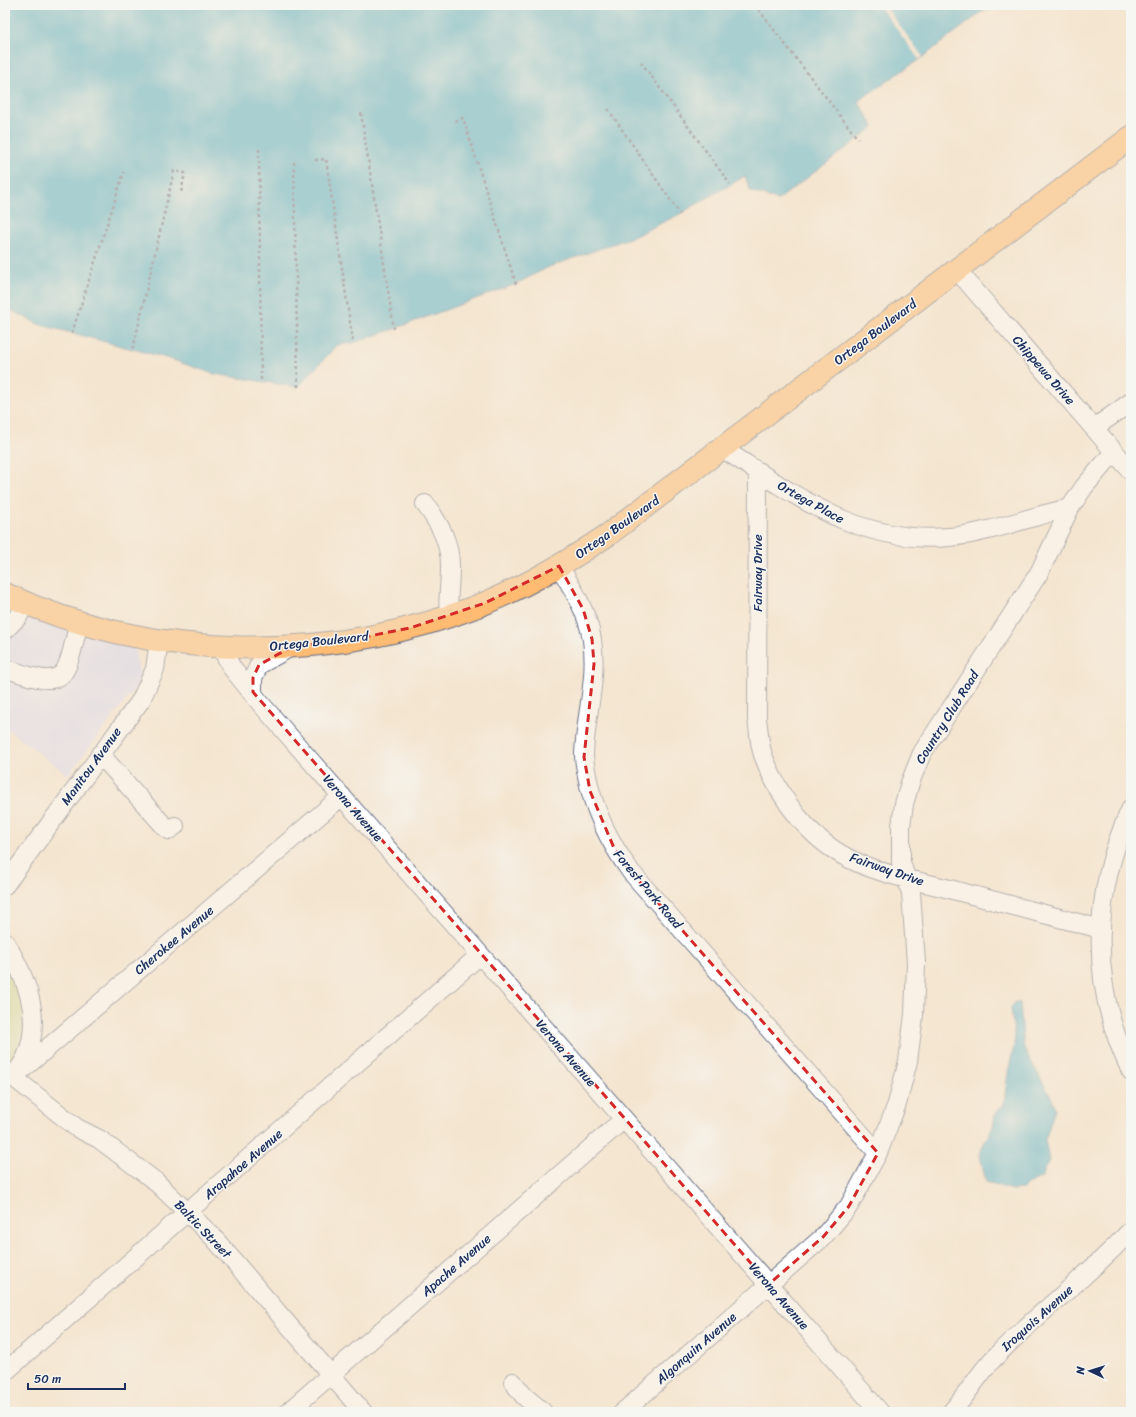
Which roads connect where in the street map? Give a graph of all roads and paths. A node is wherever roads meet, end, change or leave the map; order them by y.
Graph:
1 (756, 5) edge
2 (641, 62) dead end
3 (608, 109) dead end
4 (361, 112) dead end
5 (455, 121) dead end
6 (1131, 137) edge
7 (858, 139) dead end
8 (259, 149) dead end
9 (315, 160) dead end
10 (294, 162) dead end
11 (124, 172) dead end
12 (730, 184) dead end
13 (181, 192) dead end
14 (680, 214) dead end
15 (957, 270) junction
16 (516, 284) dead end
17 (394, 329) dead end
18 (72, 333) dead end
19 (353, 343) dead end
20 (133, 349) dead end
21 (261, 382) dead end
22 (298, 387) dead end
23 (1131, 402) edge
24 (1094, 428) junction
25 (723, 449) junction
26 (1114, 452) junction
27 (758, 471) junction
28 (1131, 471) edge
29 (425, 504) dead end
30 (1070, 508) junction
31 (559, 566) junction
32 (5, 594) edge
33 (25, 603) junction
34 (449, 616) junction
35 (79, 622) junction
36 (5, 630) edge
37 (159, 640) junction
38 (220, 646) junction
39 (291, 647) junction
40 (5, 668) edge
41 (253, 692) junction
42 (100, 754) junction
43 (342, 796) junction
44 (1131, 808) edge
45 (175, 826) dead end
46 (906, 878) junction
47 (5, 885) edge
48 (1101, 929) junction
49 (5, 942) edge
50 (480, 955) junction
51 (1131, 1071) edge
52 (9, 1080) edge
53 (624, 1119) junction
54 (878, 1153) junction
55 (188, 1212) junction
56 (1131, 1230) edge
57 (769, 1284) junction
58 (5, 1372) edge
59 (331, 1375) junction
60 (513, 1382) dead end
61 (288, 1412) edge
62 (363, 1412) edge
63 (543, 1412) edge
64 (623, 1412) edge
65 (880, 1412) edge
66 (951, 1412) edge

1 - 7 path
2 - 12 path
3 - 14 path
4 - 17 path
5 - 16 path
6 - 15 main road, Ortega Boulevard
8 - 21 path
9 - 19 path
10 - 22 path
11 - 18 path
13 - 20 path
15 - 24 street, Chippewa Drive
15 - 25 main road, Ortega Boulevard
23 - 24 street
24 - 26 street, Chippewa Drive
25 - 27 street, Ortega Place
25 - 31 main road, Ortega Boulevard
26 - 28 street, Chippewa Drive
26 - 30 street, Country Club Road
27 - 30 street, Ortega Place
27 - 46 street, Fairway Drive
29 - 34 street
30 - 46 street, Country Club Road
31 - 34 main road, Ortega Boulevard
31 - 54 street, Forest Park Road
32 - 33 main road, Ortega Boulevard
33 - 35 main road, Ortega Boulevard
33 - 36 street
34 - 39 main road, Ortega Boulevard
35 - 37 main road, Ortega Boulevard
35 - 40 street
37 - 38 main road, Ortega Boulevard
37 - 42 street, Manitou Avenue
38 - 39 main road, Ortega Boulevard
38 - 41 street, Verona Avenue
39 - 41 street
41 - 43 street, Verona Avenue
42 - 45 street
42 - 47 street, Manitou Avenue
43 - 50 street, Verona Avenue
43 - 52 street, Cherokee Avenue
44 - 48 street
46 - 48 street, Fairway Drive
46 - 54 street, Country Club Road
48 - 51 street
49 - 52 street
50 - 53 street, Verona Avenue
50 - 55 street, Arapahoe Avenue
52 - 55 street, Baltic Street
53 - 57 street, Verona Avenue
53 - 59 street, Apache Avenue
54 - 57 street, Country Club Road
55 - 58 street, Arapahoe Avenue
55 - 59 street, Baltic Street
56 - 66 street, Iroquois Avenue
57 - 64 street, Algonquin Avenue
57 - 65 street, Verona Avenue
59 - 61 street, Apache Avenue
59 - 62 street, Baltic Street
60 - 63 street

